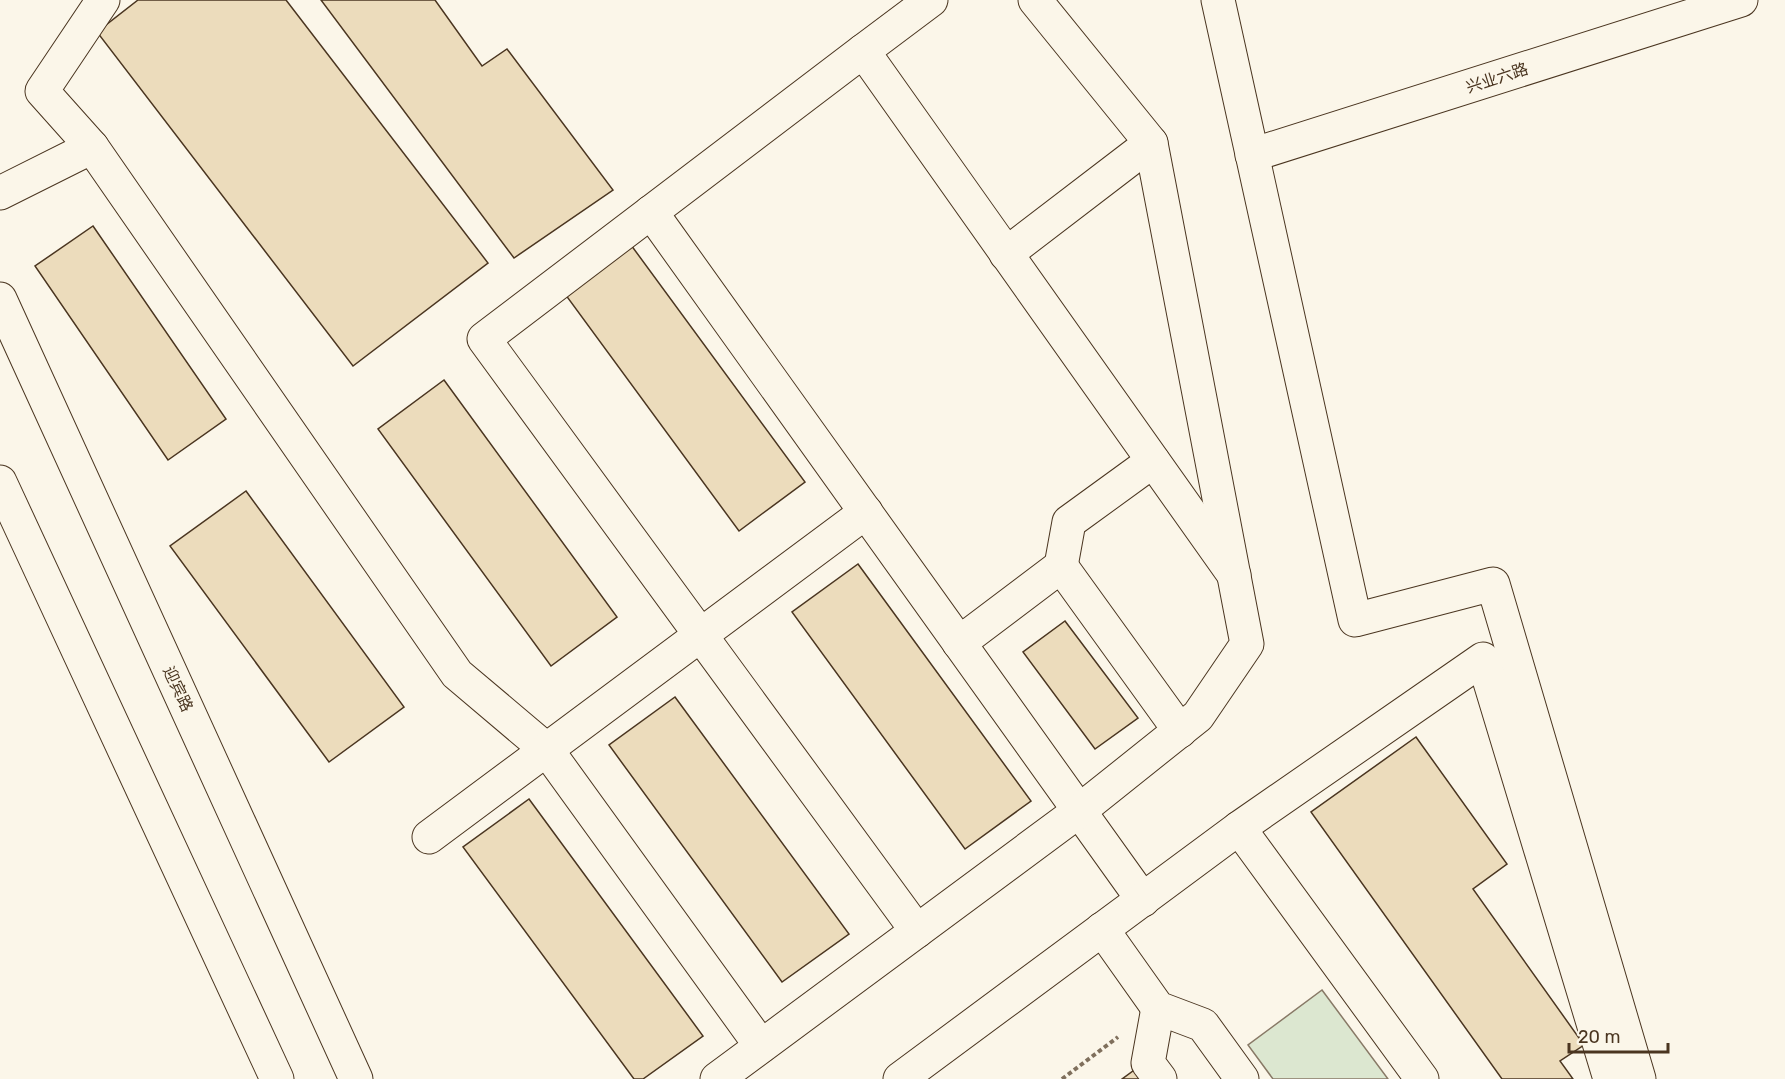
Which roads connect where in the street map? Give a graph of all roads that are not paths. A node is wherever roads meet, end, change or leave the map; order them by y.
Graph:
1 (103, 0) edge
2 (931, 0) edge
3 (1035, 0) edge
4 (1218, 0) edge
5 (1742, 0) edge
6 (863, 51) junction
7 (1151, 142) junction
8 (92, 147) junction
9 (1252, 155) junction
10 (0, 193) edge
11 (651, 212) junction
12 (1006, 254) junction
13 (0, 299) edge
14 (1153, 460) junction
15 (0, 482) edge
16 (866, 512) junction
17 (1061, 566) junction
18 (1234, 575) junction
19 (701, 636) junction
20 (959, 643) junction
21 (1180, 730) junction
22 (547, 750) junction
23 (1079, 811) junction
24 (1239, 828) junction
25 (429, 837) dead end
26 (1143, 900) junction
27 (1102, 929) junction
28 (917, 931) junction
29 (1158, 1008) junction
30 (762, 1046) junction
31 (277, 1079) edge
32 (356, 1079) edge
33 (717, 1079) edge
34 (900, 1079) edge
35 (1160, 1079) edge
36 (1242, 1079) edge
37 (1422, 1079) edge
38 (1610, 1079) edge
39 (1639, 1079) edge

1 - 8 street
2 - 6 street
3 - 7 street
4 - 9 street
5 - 9 street, 兴业六路
6 - 11 street
6 - 12 street
7 - 12 street
7 - 18 street
8 - 10 street
8 - 22 street
9 - 39 street
11 - 16 street
11 - 19 street
12 - 14 street
13 - 32 street, 迎宾路
14 - 17 street
14 - 18 street
15 - 31 street
16 - 19 street
16 - 20 street
17 - 20 street
17 - 21 street
18 - 21 street
19 - 22 street
19 - 28 street
20 - 23 street
21 - 23 street
22 - 25 street
22 - 30 street
23 - 26 street
23 - 28 street
24 - 26 street
24 - 37 street
24 - 38 street
26 - 27 street
27 - 29 street
27 - 34 street
28 - 30 street
29 - 35 street
29 - 36 street
30 - 33 street

